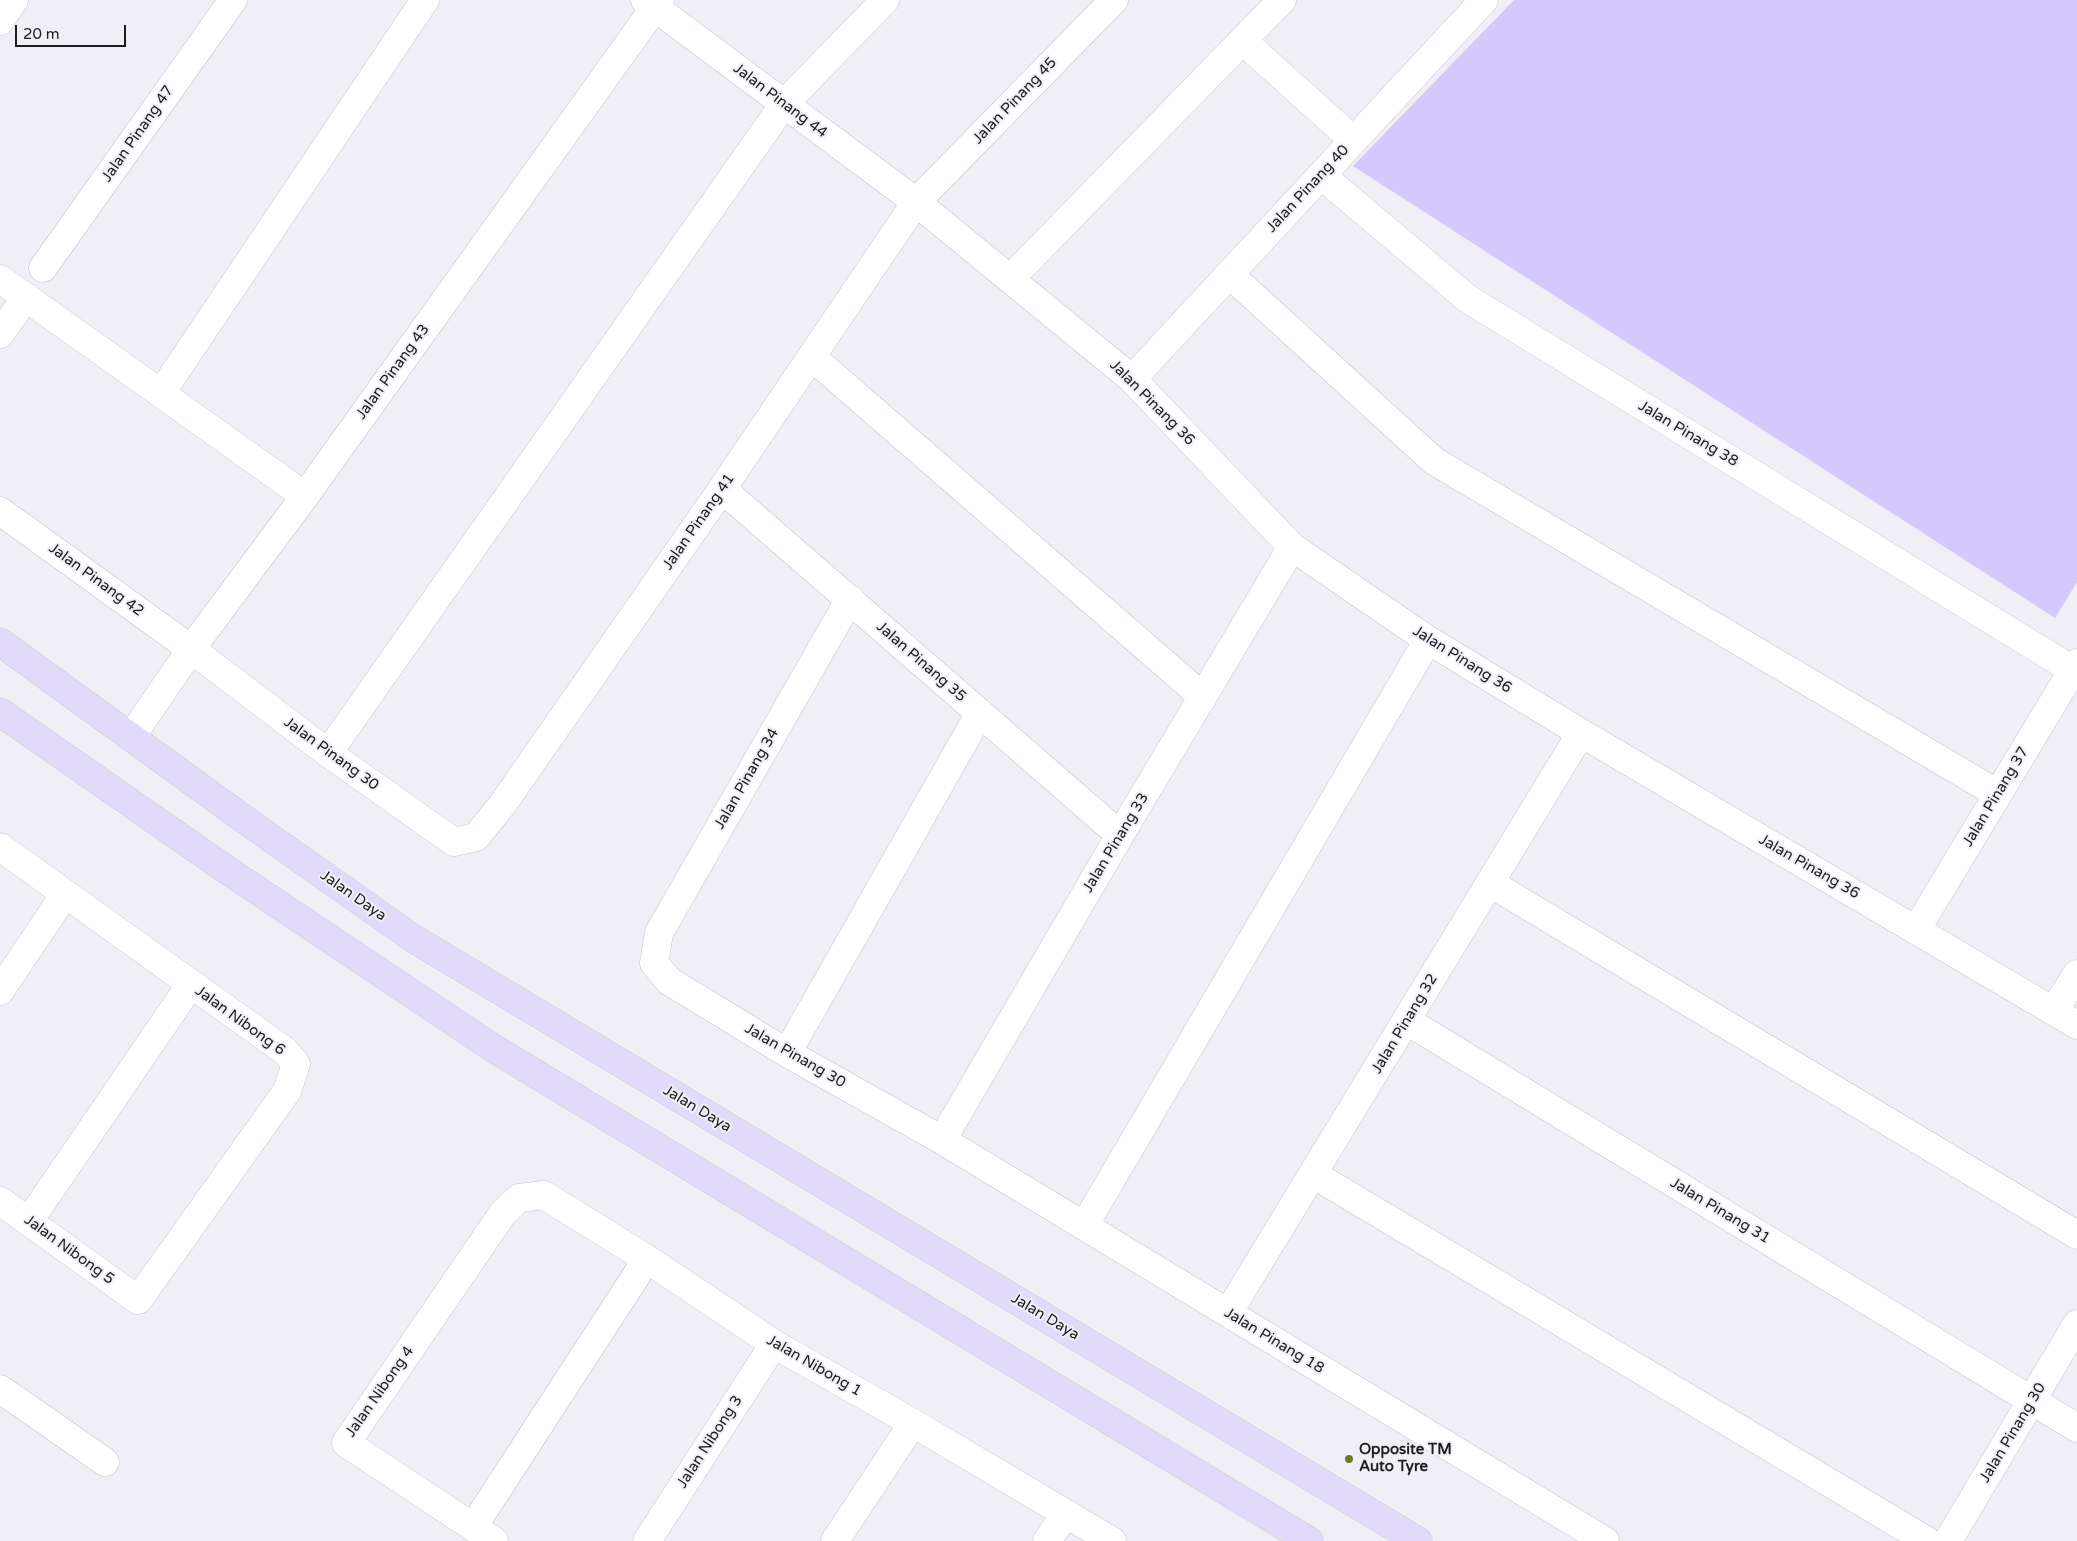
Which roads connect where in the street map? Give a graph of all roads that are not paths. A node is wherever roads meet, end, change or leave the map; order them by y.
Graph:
1 (14, 0) edge
2 (233, 0) edge
3 (425, 0) edge
4 (886, 0) edge
5 (1114, 0) edge
6 (1282, 0) edge
7 (1484, 0) edge
8 (653, 2) edge
9 (0, 21) edge
10 (1243, 41) junction
11 (784, 104) junction
12 (1353, 140) junction
13 (1321, 175) junction
14 (916, 202) junction
15 (43, 268) dead end
16 (1229, 274) junction
17 (0, 279) edge
18 (1010, 279) junction
19 (26, 297) junction
20 (0, 334) edge
21 (812, 357) junction
22 (1132, 379) junction
23 (161, 392) junction
24 (722, 489) junction
25 (305, 496) junction
26 (0, 511) edge
27 (1292, 547) junction
28 (850, 599) junction
29 (1428, 640) junction
30 (0, 642) edge
31 (191, 649) junction
32 (2075, 667) edge
33 (1203, 697) junction
34 (0, 712) edge
35 (980, 713) junction
36 (1582, 733) junction
37 (131, 737) junction
38 (328, 753) junction
39 (1998, 794) junction
40 (1120, 835) junction
41 (476, 837) joint
42 (0, 847) edge
43 (1490, 883) junction
44 (65, 894) junction
45 (1916, 930) junction
46 (654, 963) joint
47 (2077, 974) edge
48 (191, 984) junction
49 (0, 991) edge
50 (2054, 1011) junction
51 (1407, 1021) junction
52 (2077, 1025) edge
53 (786, 1053) junction
54 (942, 1140) junction
55 (1313, 1174) junction
56 (519, 1198) joint
57 (0, 1201) edge
58 (29, 1221) junction
59 (1084, 1226) junction
60 (2077, 1235) edge
61 (647, 1259) junction
62 (138, 1300) joint
63 (1228, 1313) junction
64 (2077, 1324) edge
65 (774, 1344) junction
66 (0, 1389) edge
67 (2032, 1401) junction
68 (913, 1423) junction
69 (2077, 1428) edge
70 (105, 1462) dead end
71 (1065, 1515) junction
72 (483, 1534) edge
73 (646, 1541) edge
74 (835, 1541) edge
75 (1047, 1541) edge
76 (1112, 1541) edge
77 (1309, 1541) edge
78 (1418, 1541) edge
79 (1606, 1541) edge
80 (1927, 1541) edge
81 (1948, 1541) edge

1 - 9 street
2 - 15 street, Jalan Pinang 47
3 - 23 street
4 - 11 street
5 - 14 street, Jalan Pinang 45
6 - 10 street
7 - 12 street, Jalan Pinang 40
8 - 11 street, Jalan Pinang 44
8 - 25 street, Jalan Pinang 43
10 - 12 street
10 - 18 street
11 - 14 street, Jalan Pinang 44
11 - 38 street
12 - 13 street, Jalan Pinang 40
13 - 16 street, Jalan Pinang 40
13 - 32 street, Jalan Pinang 38
14 - 18 street, Jalan Pinang 36
14 - 21 street, Jalan Pinang 41
16 - 22 street, Jalan Pinang 40
16 - 39 street
17 - 19 street
18 - 22 street, Jalan Pinang 36
19 - 20 street
19 - 23 street
21 - 24 street, Jalan Pinang 41
21 - 33 street
22 - 27 street, Jalan Pinang 36
23 - 25 street
24 - 28 street, Jalan Pinang 35
24 - 41 street, Jalan Pinang 41
25 - 31 street, Jalan Pinang 43
26 - 31 street, Jalan Pinang 42
27 - 29 street, Jalan Pinang 36
27 - 33 street, Jalan Pinang 33
28 - 35 street, Jalan Pinang 35
28 - 46 street, Jalan Pinang 34
29 - 36 street, Jalan Pinang 36
29 - 59 street
30 - 37 main road, Jalan Daya
31 - 37 street, Jalan Pinang 43
31 - 38 street, Jalan Pinang 30
32 - 39 street, Jalan Pinang 37
33 - 40 street, Jalan Pinang 33
34 - 77 main road
35 - 40 street, Jalan Pinang 35
35 - 53 street
36 - 43 street, Jalan Pinang 32
36 - 45 street, Jalan Pinang 36
37 - 78 main road, Jalan Daya
38 - 41 street, Jalan Pinang 30
39 - 45 street, Jalan Pinang 37
40 - 54 street, Jalan Pinang 33
42 - 44 street, Jalan Nibong 6
43 - 51 street, Jalan Pinang 32
43 - 60 street
44 - 48 street, Jalan Nibong 6
44 - 49 street
45 - 50 street, Jalan Pinang 36
46 - 53 street, Jalan Pinang 30
47 - 50 street
48 - 58 street
48 - 62 street, Jalan Nibong 6
50 - 52 street, Jalan Pinang 36
51 - 55 street, Jalan Pinang 32
51 - 67 street, Jalan Pinang 31
53 - 54 street, Jalan Pinang 30
54 - 59 street, Jalan Pinang 18
55 - 63 street, Jalan Pinang 32
55 - 80 street
56 - 61 street, Jalan Nibong 1
56 - 72 street, Jalan Nibong 4
57 - 58 street, Jalan Nibong 5
58 - 62 street, Jalan Nibong 5
59 - 63 street, Jalan Pinang 18
61 - 65 street, Jalan Nibong 1
61 - 72 street
63 - 79 street, Jalan Pinang 18
64 - 67 street, Jalan Pinang 30
65 - 68 street, Jalan Nibong 1
65 - 73 street, Jalan Nibong 3
66 - 70 street
67 - 69 street, Jalan Pinang 31
67 - 81 street, Jalan Pinang 30
68 - 71 street, Jalan Nibong 1
68 - 74 street
71 - 75 street
71 - 76 street, Jalan Nibong 1

